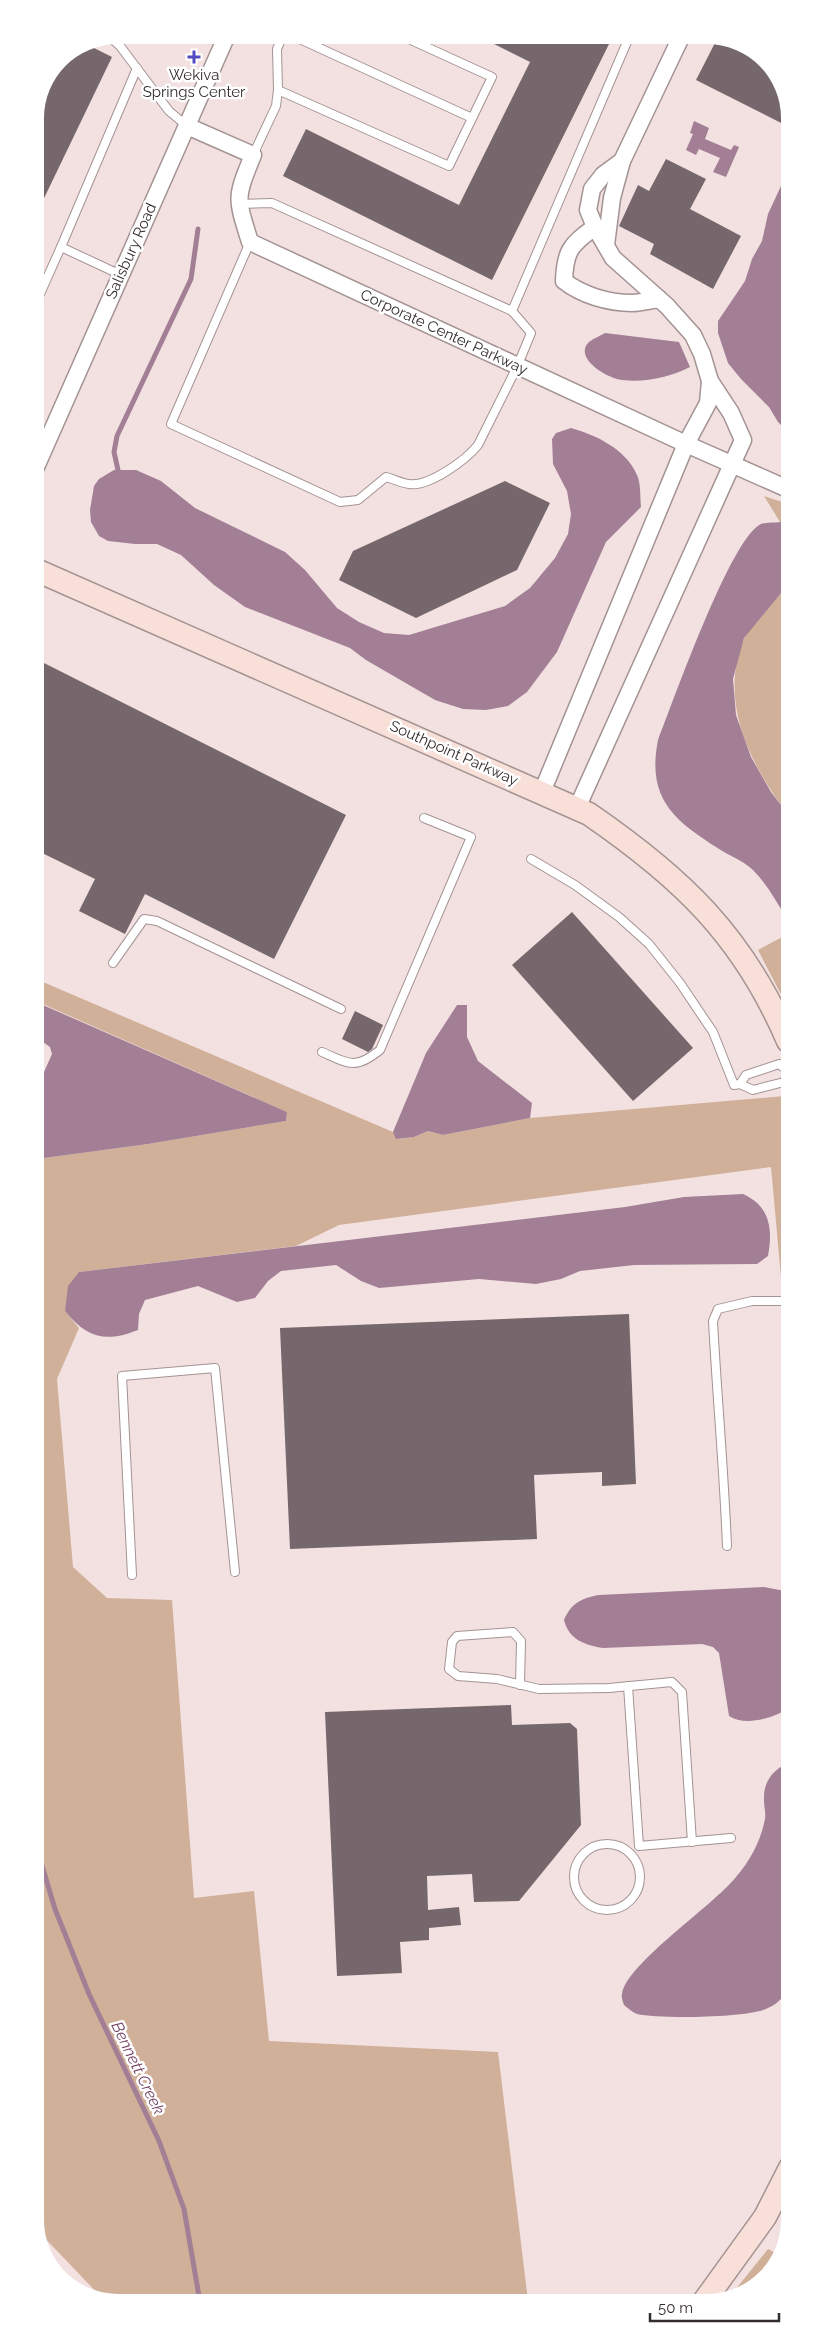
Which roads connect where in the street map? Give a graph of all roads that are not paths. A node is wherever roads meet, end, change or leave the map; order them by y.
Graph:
1 (116, 44) edge
2 (223, 44) edge
3 (279, 44) edge
4 (311, 44) edge
5 (420, 44) edge
6 (626, 44) edge
7 (678, 44) edge
8 (137, 68) junction
9 (278, 90) junction
10 (472, 118) junction
11 (187, 126) junction
12 (253, 155) junction
13 (622, 161) junction
14 (588, 202) junction
15 (238, 204) junction
16 (610, 210) junction
17 (595, 228) junction
18 (250, 242) junction
19 (606, 245) junction
20 (61, 247) junction
21 (120, 275) junction
22 (44, 285) edge
23 (659, 299) junction
24 (512, 311) junction
25 (517, 366) junction
26 (710, 381) junction
27 (686, 444) junction
28 (44, 449) edge
29 (734, 465) junction
30 (781, 486) edge
31 (44, 574) edge
32 (542, 792) junction
33 (578, 808) junction
34 (424, 818) dead end
35 (531, 860) dead end
36 (113, 963) dead end
37 (341, 1009) dead end
38 (781, 1026) edge
39 (322, 1052) dead end
40 (781, 1066) edge
41 (781, 1083) edge
42 (740, 1084) junction
43 (781, 1300) edge
44 (727, 1546) dead end
45 (235, 1572) dead end
46 (132, 1575) dead end
47 (520, 1685) junction
48 (628, 1686) junction
49 (731, 1838) dead end
50 (692, 1842) junction
51 (639, 1846) junction
52 (631, 1854) junction
53 (781, 2186) edge
54 (709, 2294) edge

1 - 8 lane
2 - 11 street, Salisbury Road
3 - 9 lane
4 - 10 lane
5 - 10 lane
6 - 24 lane
7 - 13 street
8 - 11 lane
8 - 20 lane
9 - 10 lane
9 - 12 lane
11 - 12 street
11 - 21 street, Salisbury Road
12 - 15 street
13 - 14 street
13 - 16 street
14 - 16 street
14 - 17 street
15 - 18 street
15 - 24 lane
16 - 19 street
17 - 19 street
17 - 23 street
18 - 25 street, Corporate Center Parkway
18 - 25 lane
19 - 23 street
20 - 21 lane
20 - 22 lane
21 - 28 street, Salisbury Road
23 - 26 street
24 - 25 lane
25 - 27 street, Corporate Center Parkway
26 - 27 street
26 - 29 street
27 - 29 street, Corporate Center Parkway
27 - 32 street
29 - 30 street, Corporate Center Parkway
29 - 33 street
31 - 32 main road, Southpoint Parkway
32 - 33 main road, Southpoint Parkway
33 - 38 main road, Southpoint Parkway
34 - 39 lane
35 - 42 lane
36 - 37 lane
40 - 42 lane
41 - 42 lane
43 - 44 lane
45 - 46 lane
47 - 47 lane
47 - 48 lane
48 - 50 lane
48 - 51 lane
49 - 50 lane
50 - 51 lane
51 - 52 lane
52 - 52 lane
53 - 54 main road

